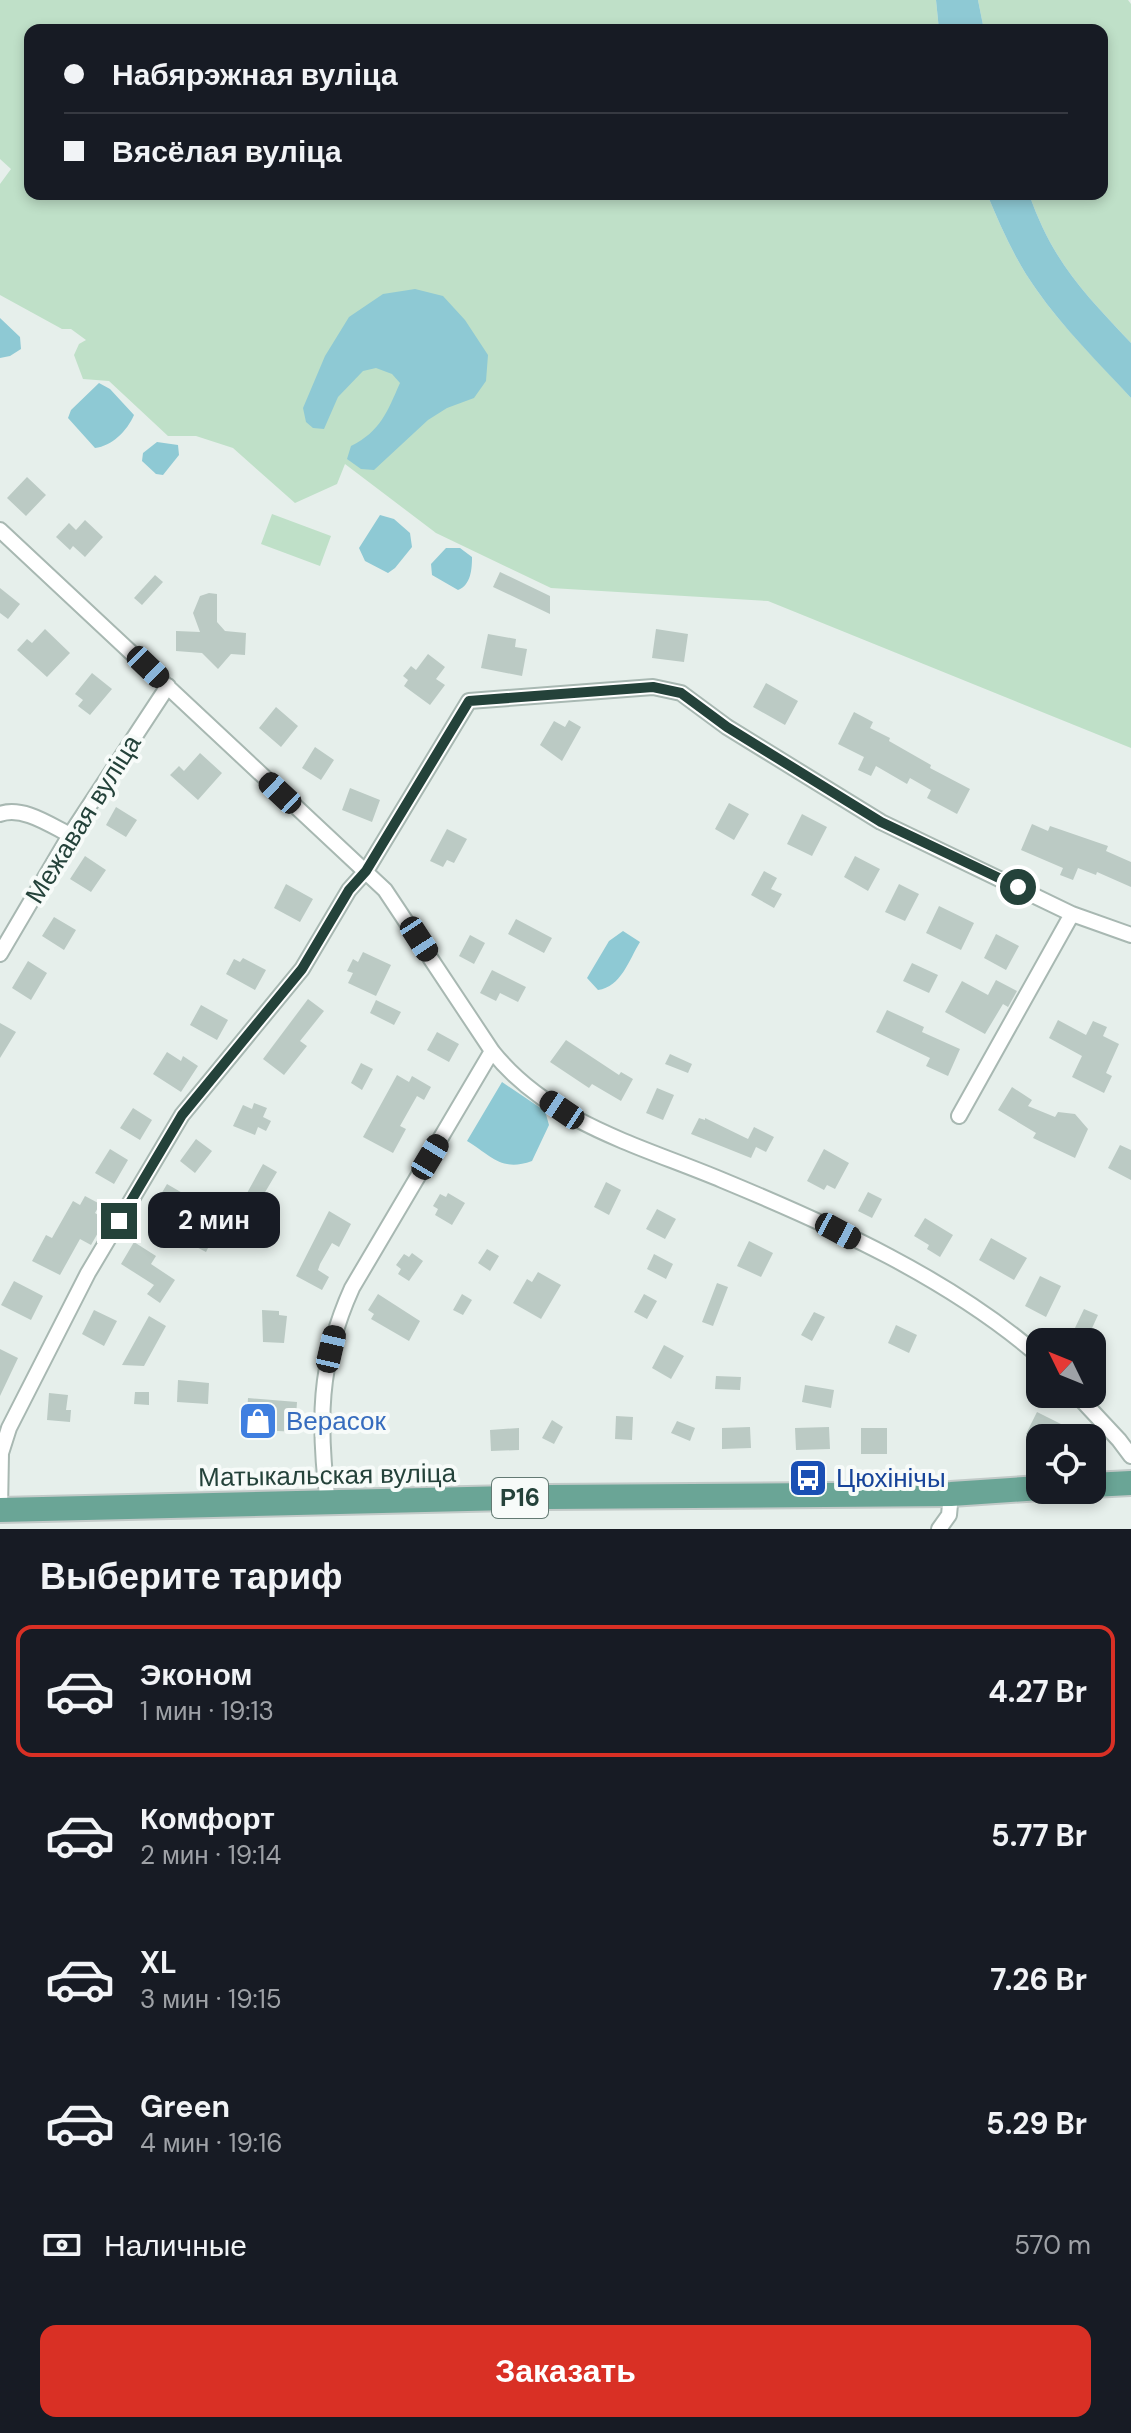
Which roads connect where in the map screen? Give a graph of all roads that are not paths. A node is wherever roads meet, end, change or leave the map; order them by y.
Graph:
1 (0, 530) edge
2 (168, 686) junction
3 (0, 814) edge
4 (70, 835) junction
5 (366, 871) junction
6 (1072, 914) junction
7 (1131, 935) edge
8 (0, 954) edge
9 (492, 1051) junction
10 (959, 1116) dead end
11 (1026, 1345) edge
12 (1089, 1408) edge
13 (1131, 1456) edge
14 (1131, 1483) edge
15 (1106, 1484) edge
16 (1026, 1489) edge
17 (951, 1494) junction
18 (328, 1504) junction
19 (0, 1510) edge
20 (939, 1529) edge

1 - 2 street
2 - 4 street, Межавая вуліца
2 - 5 street
3 - 4 street
4 - 8 street, Межавая вуліца
5 - 6 street
5 - 9 street
5 - 19 street
6 - 7 street
6 - 10 street
9 - 11 street
9 - 18 street
12 - 13 street
14 - 15 main road
16 - 17 main road, Матыкальская вуліца / Р16
17 - 18 main road, Матыкальская вуліца / Р16
17 - 20 street
18 - 19 main road, Матыкальская вуліца / Р16

